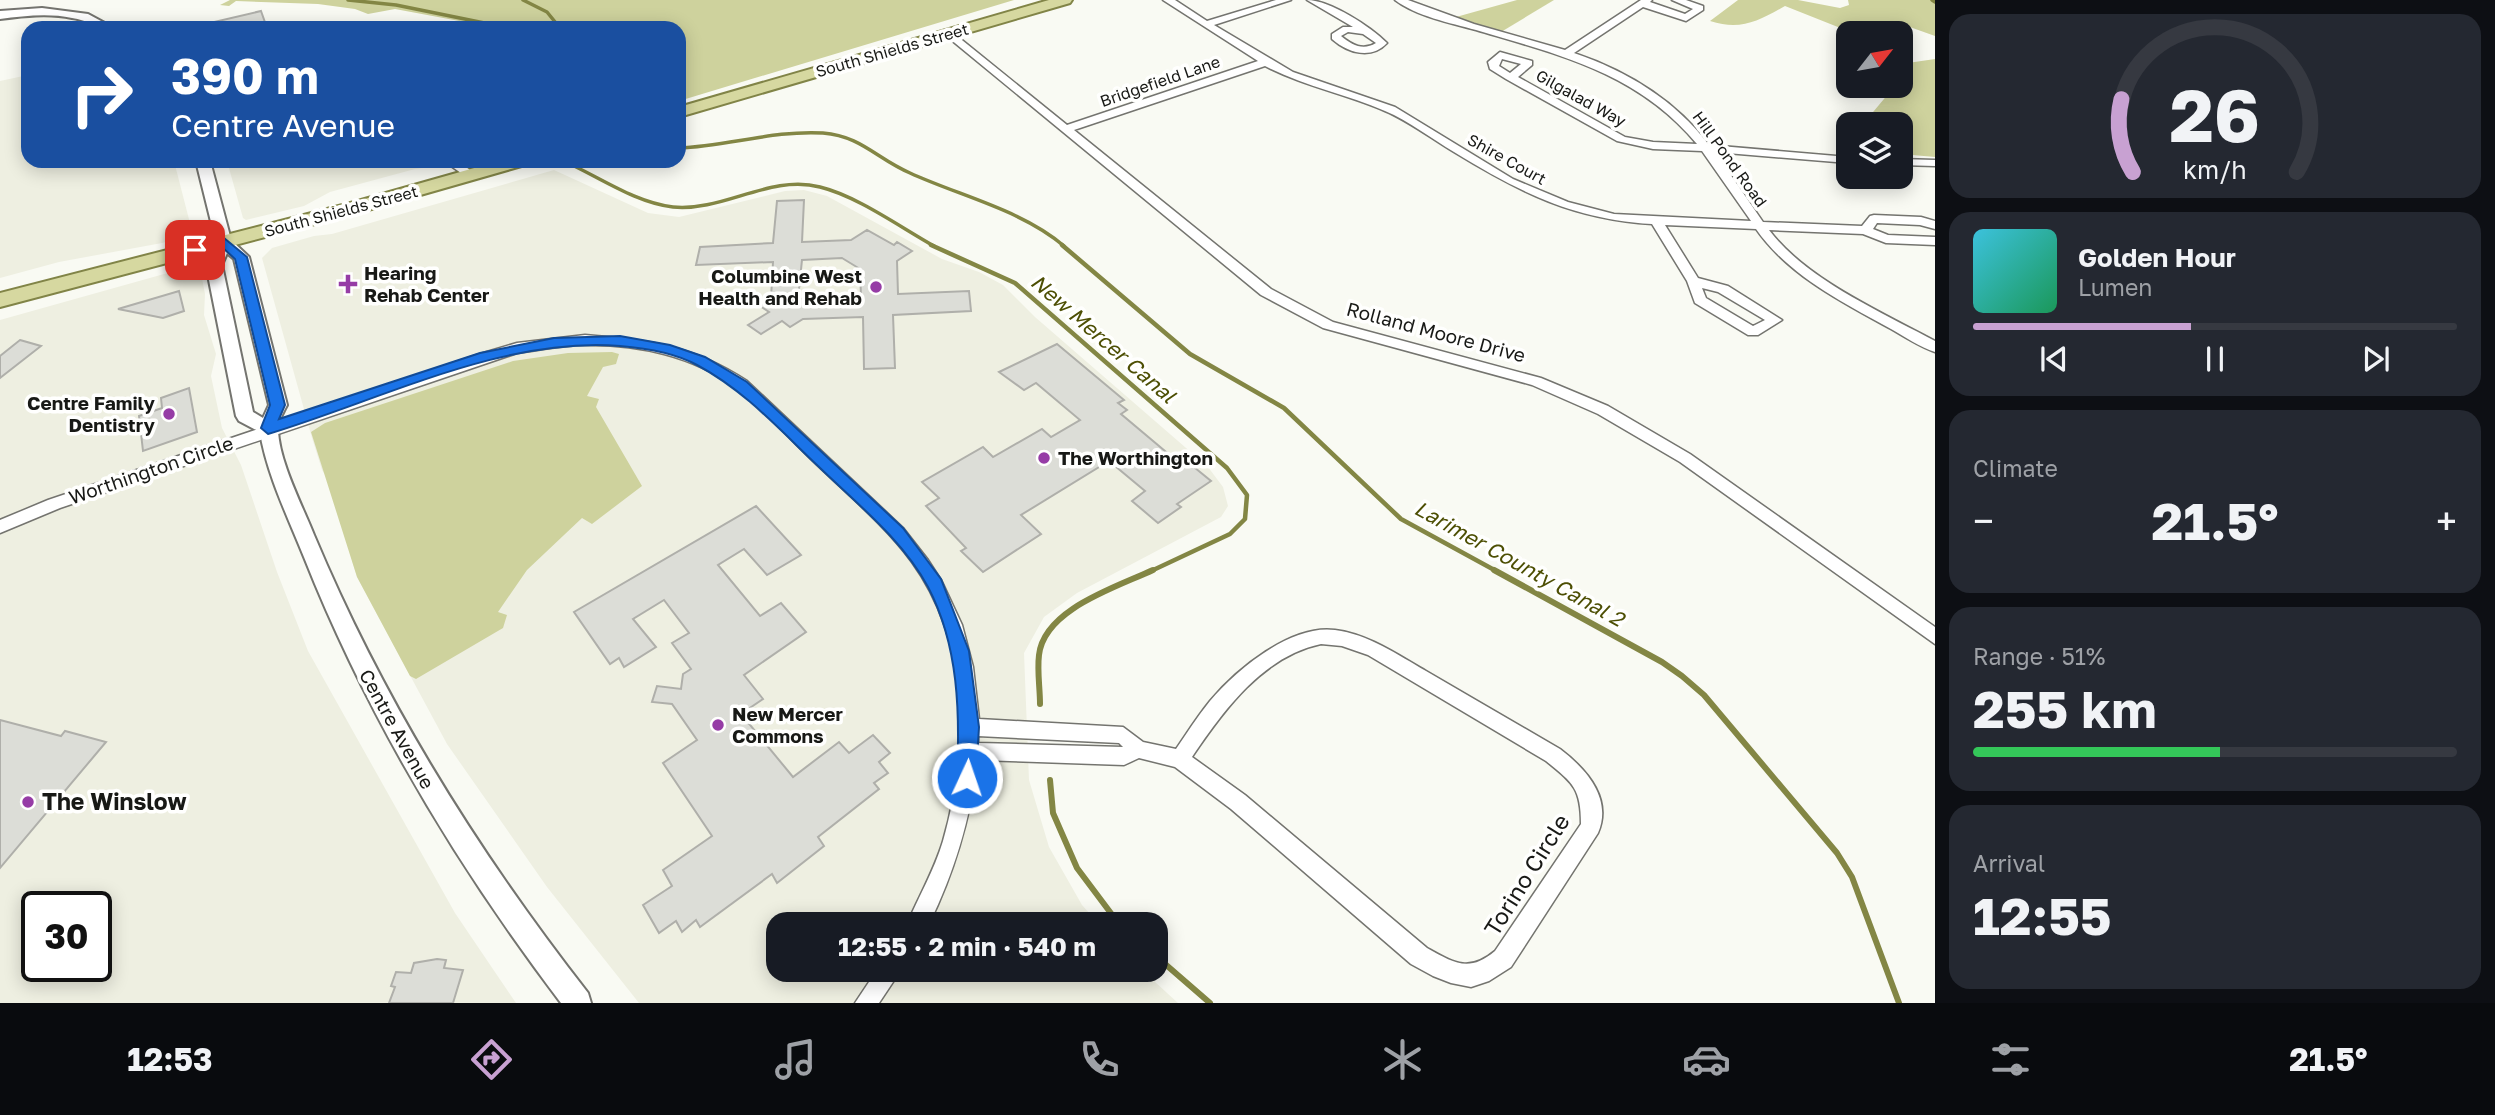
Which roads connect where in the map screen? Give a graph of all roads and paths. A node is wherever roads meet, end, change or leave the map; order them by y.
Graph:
1 (1065, 0) edge
2 (1168, 0) edge
3 (1253, 0) edge
4 (1286, 0) edge
5 (1312, 0) edge
6 (1400, 0) edge
7 (1677, 0) edge
8 (1645, 2) edge
9 (1264, 6) junction
10 (0, 15) edge
11 (97, 21) edge
12 (1206, 24) junction
13 (1366, 30) dead end
14 (949, 34) junction
15 (1565, 55) junction
16 (1266, 62) junction
17 (1510, 77) dead end
18 (686, 110) edge
19 (1065, 130) junction
20 (1704, 148) junction
21 (1836, 160) edge
22 (1913, 162) edge
23 (1935, 163) edge
24 (205, 168) edge
25 (446, 168) edge
26 (459, 168) edge
27 (497, 168) edge
28 (472, 176) junction
29 (440, 185) junction
30 (1656, 221) junction
31 (1759, 225) junction
32 (1935, 225) edge
33 (1865, 230) junction
34 (1935, 241) edge
35 (224, 242) junction
36 (1693, 281) junction
37 (0, 300) edge
38 (1935, 347) edge
39 (268, 428) junction
40 (0, 527) edge
41 (1935, 636) edge
42 (969, 727) junction
43 (1138, 749) junction
44 (968, 751) junction
45 (1180, 759) junction
46 (924, 912) edge
47 (881, 982) edge
48 (578, 1003) edge
49 (866, 1003) edge

1 - 14 main road, South Shields Street
2 - 12 street, Shire Court
3 - 9 street
4 - 9 street
5 - 13 street
6 - 15 street, Hill Pond Road
7 - 8 street
8 - 15 street
9 - 12 street
10 - 11 street
12 - 16 street, Shire Court
14 - 18 main road, South Shields Street
14 - 19 street, Rolland Moore Drive
15 - 20 street, Hill Pond Road
16 - 19 street, Bridgefield Lane
16 - 30 street, Shire Court
17 - 20 street, Gilgalad Way
19 - 41 street, Rolland Moore Drive
20 - 21 street, Gilgalad Way
20 - 31 street, Hill Pond Road
22 - 23 street
24 - 35 street
25 - 29 street
26 - 28 street
27 - 28 main road, South Shields Street
28 - 29 main road, South Shields Street
29 - 35 main road, South Shields Street
30 - 31 street, Shire Court
30 - 36 street
31 - 33 street, Shire Court
31 - 38 street, Hill Pond Road
32 - 33 street, Shire Court
33 - 34 street, Shire Court
35 - 37 main road, South Shields Street
35 - 39 street
35 - 39 street
36 - 36 street
39 - 40 street, Worthington Circle
39 - 42 street, Worthington Circle
39 - 48 street, Centre Avenue
42 - 43 street, Torino Circle
42 - 44 street, Worthington Circle
43 - 44 street, Torino Circle
43 - 45 street, Torino Circle
44 - 46 street, Worthington Circle
45 - 45 street, Torino Circle
47 - 49 street

